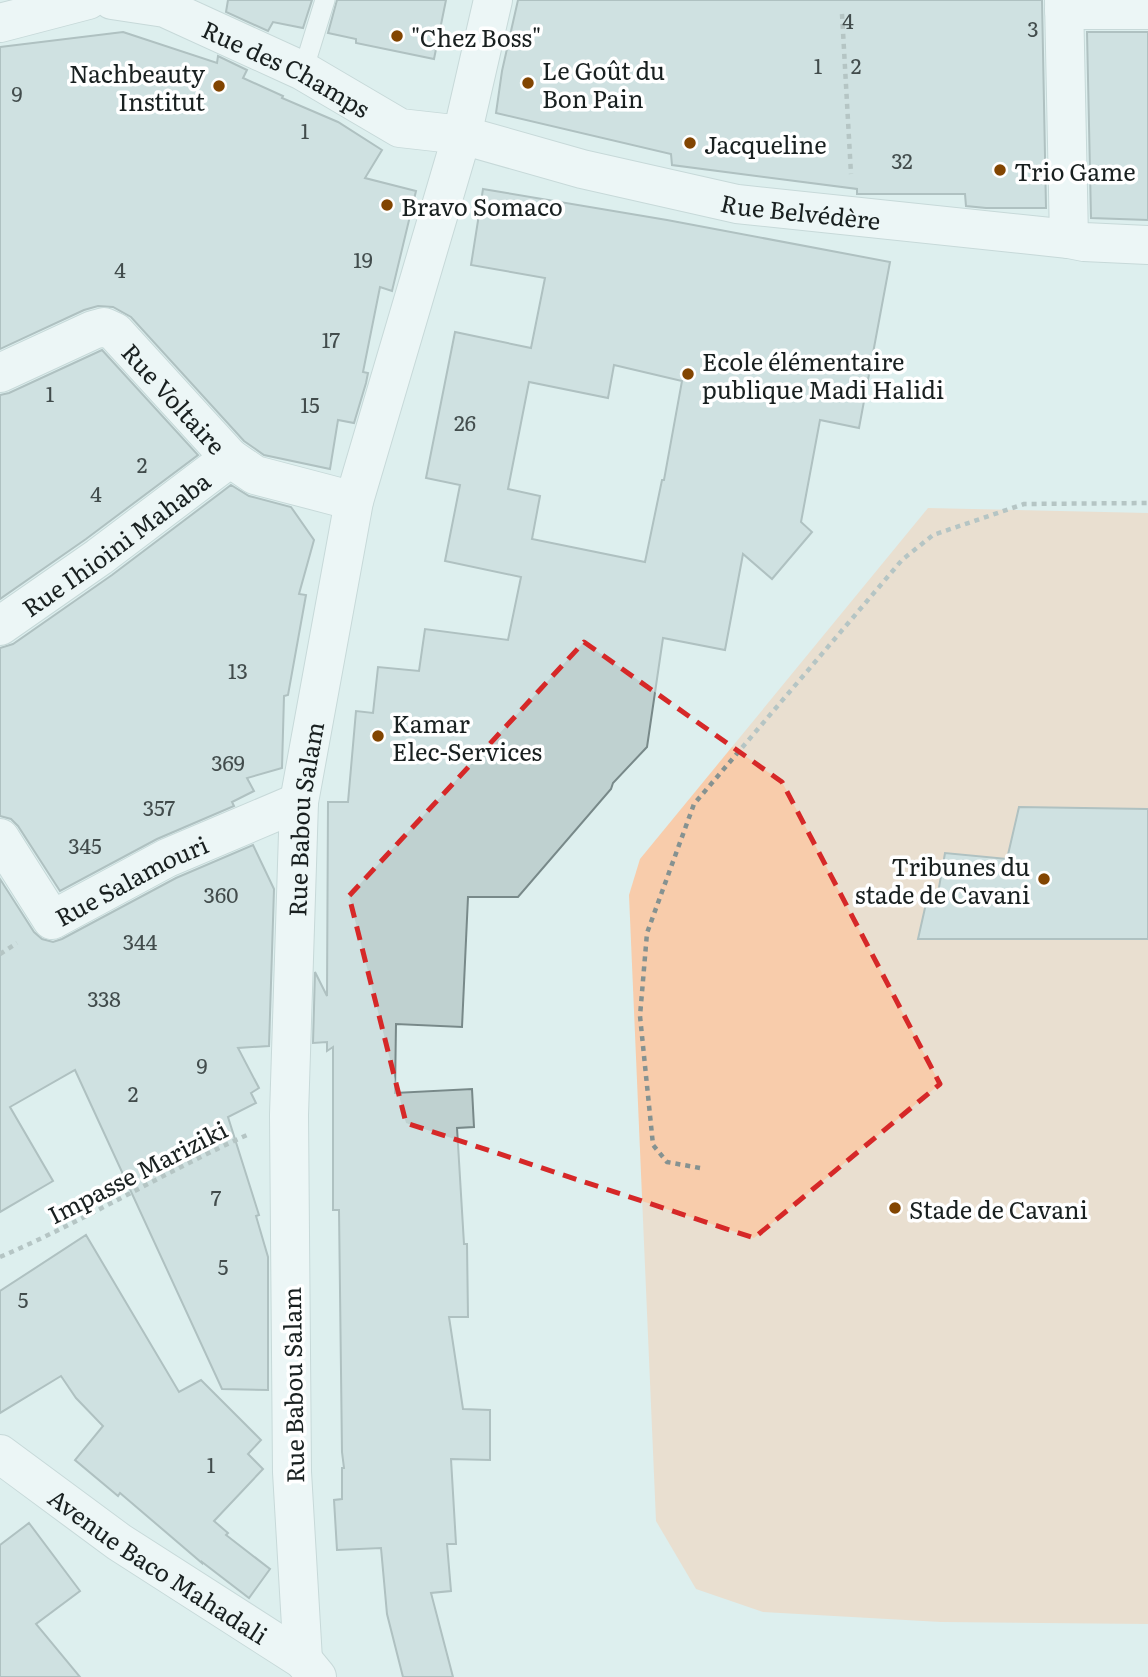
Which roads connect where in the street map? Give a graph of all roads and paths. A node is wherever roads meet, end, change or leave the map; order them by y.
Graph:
1 (88, 0) edge
2 (111, 0) edge
3 (324, 0) edge
4 (493, 0) edge
5 (1064, 5) edge
6 (1148, 10) edge
7 (842, 15) dead end
8 (0, 23) edge
9 (303, 71) junction
10 (462, 135) junction
11 (853, 216) junction
12 (1069, 239) junction
13 (1148, 245) edge
14 (0, 373) edge
15 (230, 458) junction
16 (354, 501) junction
17 (1148, 503) edge
18 (0, 626) edge
19 (299, 802) junction
20 (0, 838) edge
21 (289, 1115) junction
22 (700, 1168) dead end
23 (0, 1257) edge
24 (0, 1454) edge
25 (310, 1669) edge

1 - 8 street
2 - 9 street, Rue des Champs
3 - 9 lane
4 - 10 street, Rue Babou Salam
5 - 6 street
5 - 12 street
7 - 11 path
9 - 10 street, Rue des Champs
10 - 11 street, Rue Belvédère
10 - 16 street, Rue Babou Salam
11 - 12 street, Rue Belvédère
12 - 13 street, Rue Belvédère
14 - 15 street, Rue Voltaire
15 - 16 street, Rue Voltaire
15 - 18 street, Rue Ihioini Mahaba
16 - 19 street, Rue Babou Salam
17 - 22 path
19 - 20 street, Rue Salamouri
19 - 21 street, Rue Babou Salam
21 - 23 path, Impasse Mariziki
21 - 25 street, Rue Babou Salam
24 - 25 street, Avenue Baco Mahadali

